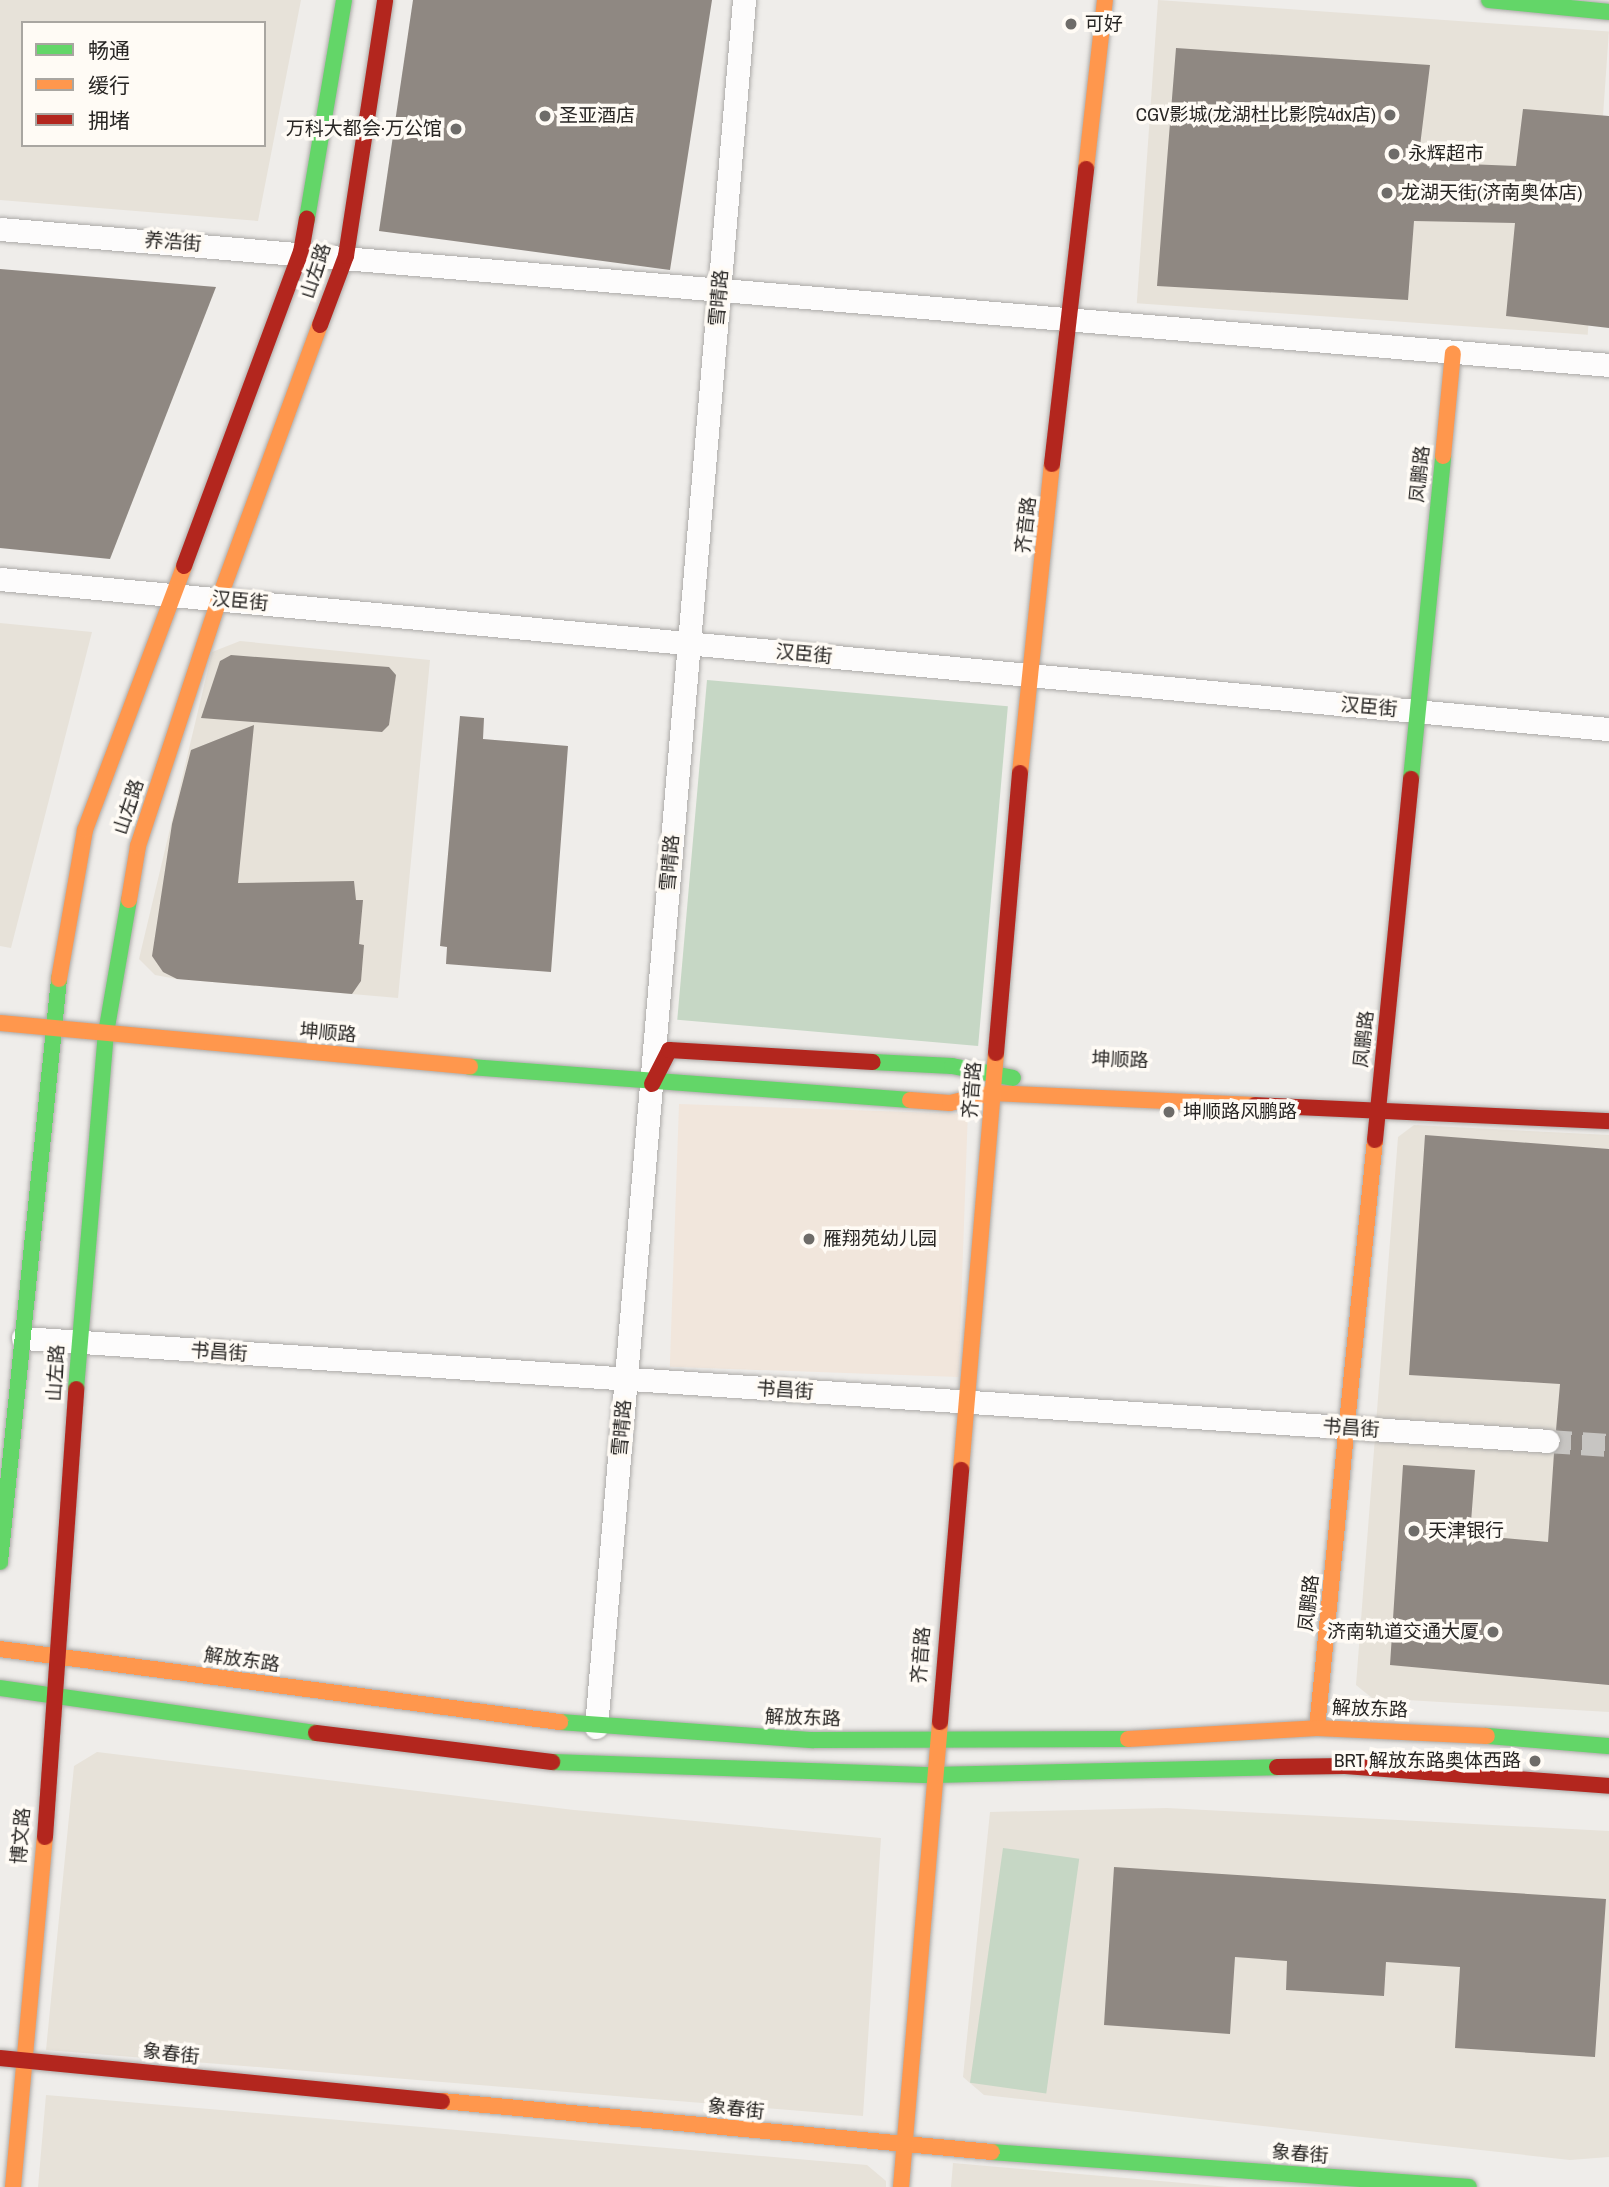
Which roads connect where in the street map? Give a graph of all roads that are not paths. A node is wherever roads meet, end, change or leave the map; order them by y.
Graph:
1 (344, 0) edge
2 (385, 0) edge
3 (744, 0) edge
4 (1105, 0) edge
5 (1489, 0) edge
6 (1609, 12) edge
7 (0, 229) edge
8 (301, 252) junction
9 (346, 256) junction
10 (720, 289) junction
11 (1072, 320) junction
12 (1453, 353) junction
13 (1609, 365) edge
14 (0, 579) edge
15 (170, 595) junction
16 (219, 599) junction
17 (689, 643) junction
18 (1028, 675) junction
19 (1418, 711) junction
20 (1609, 729) edge
21 (0, 1023) edge
22 (51, 1028) junction
23 (106, 1033) junction
24 (1184, 1083) dead end
25 (652, 1084) junction
26 (993, 1085) junction
27 (1224, 1085) dead end
28 (1421, 1094) dead end
29 (1529, 1099) dead end
30 (1379, 1102) junction
31 (1609, 1103) edge
32 (1609, 1121) edge
33 (23, 1338) junction
34 (79, 1342) junction
35 (626, 1380) junction
36 (964, 1402) junction
37 (1347, 1428) junction
38 (1548, 1441) tunnel mouth
39 (0, 1562) edge
40 (0, 1649) edge
41 (61, 1657) junction
42 (0, 1688) edge
43 (54, 1694) junction
44 (596, 1727) junction
45 (1317, 1728) junction
46 (935, 1741) junction
47 (1609, 1746) edge
48 (932, 1775) junction
49 (1609, 1786) edge
50 (0, 2058) edge
51 (23, 2060) junction
52 (903, 2146) junction
53 (13, 2187) edge
54 (901, 2187) edge
55 (1469, 2187) edge

1 - 8 street, 山左路
2 - 9 street, 山左路
3 - 10 street, 雪晴路
4 - 11 street, 齐音路
5 - 6 street
7 - 8 street, 养浩街
8 - 9 street, 养浩街
8 - 15 street, 山左路
9 - 10 street, 养浩街
9 - 16 street, 山左路
10 - 11 street, 养浩街
10 - 17 street, 雪晴路
11 - 12 street, 养浩街
11 - 18 street, 齐音路
12 - 13 street, 养浩街
12 - 19 street, 凤鹏路
14 - 15 street, 汉臣街
15 - 16 street, 汉臣街
15 - 22 street, 山左路
16 - 17 street, 汉臣街
16 - 23 street, 山左路
17 - 18 street, 汉臣街
17 - 25 street, 雪晴路
18 - 19 street, 汉臣街
18 - 26 street, 齐音路
19 - 20 street, 汉臣街
19 - 30 street, 凤鹏路
21 - 22 street, 坤顺路
22 - 23 street, 坤顺路
22 - 33 street, 山左路
23 - 25 street, 坤顺路
23 - 34 street, 山左路
24 - 26 street, 坤顺路
25 - 26 street, 坤顺路
25 - 26 street, 坤顺路
25 - 35 street, 雪晴路
26 - 30 street, 坤顺路
26 - 36 street, 齐音路
27 - 30 street, 坤顺路
28 - 30 street, 坤顺路
29 - 31 street
30 - 32 street, 坤顺路
30 - 37 street, 凤鹏路
33 - 34 street, 书昌街
33 - 39 street, 山左路
34 - 35 street, 书昌街
34 - 41 street, 山左路
35 - 36 street, 书昌街
35 - 44 street, 雪晴路
36 - 37 street, 书昌街
36 - 46 street, 齐音路
37 - 38 street, 书昌街
37 - 45 street, 凤鹏路
40 - 41 street, 解放东路
41 - 43 street, 博文路
41 - 44 street, 解放东路
42 - 43 street
43 - 48 street
43 - 51 street, 博文路
44 - 46 street, 解放东路
45 - 46 street, 解放东路
45 - 47 street, 解放东路
46 - 48 street, 齐音路
48 - 49 street
48 - 52 street, 齐音路
50 - 51 street, 象春街
51 - 52 street, 象春街
51 - 53 street, 博文路
52 - 54 street, 齐音路
52 - 55 street, 象春街

